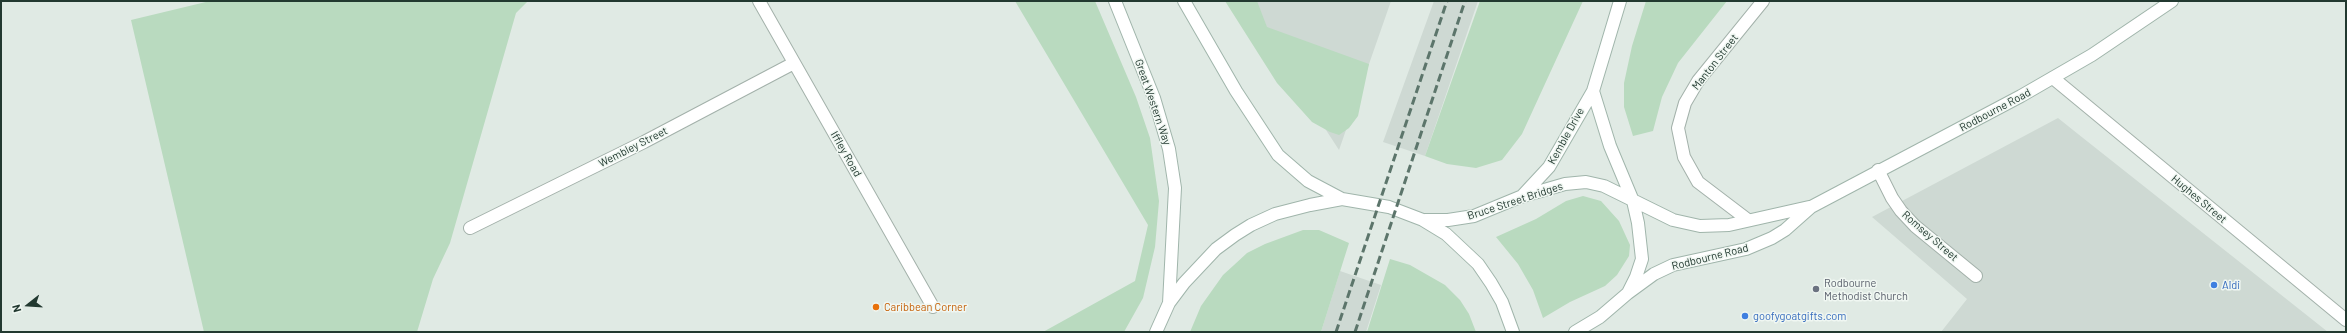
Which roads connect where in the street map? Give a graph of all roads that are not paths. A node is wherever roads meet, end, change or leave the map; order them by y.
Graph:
1 (759, 1) edge
2 (1115, 1) edge
3 (1184, 1) edge
4 (1620, 1) edge
5 (1763, 1) edge
6 (2172, 1) edge
7 (794, 63) junction
8 (2053, 78) junction
9 (1593, 90) junction
10 (1878, 170) junction
11 (1520, 197) junction
12 (1342, 199) junction
13 (1633, 201) junction
14 (1811, 207) junction
15 (1423, 220) junction
16 (1748, 220) junction
17 (470, 228) dead end
18 (1976, 276) dead end
19 (1628, 293) junction
20 (1169, 303) junction
21 (933, 307) dead end
22 (2346, 320) edge
23 (1156, 332) edge
24 (1513, 332) edge
25 (1575, 332) edge

1 - 7 street, Iffley Road
2 - 20 street, Great Western Way
3 - 12 street
4 - 9 street, Kemble Drive
5 - 16 street, Manton Street
6 - 8 street, Rodbourne Road
7 - 17 street, Wembley Street
7 - 21 street, Iffley Road
8 - 10 street, Rodbourne Road
8 - 22 street, Hughes Street
9 - 11 street, Kemble Drive
9 - 13 street, Kemble Drive
10 - 14 street, Rodbourne Road
10 - 18 street, Romsey Street
11 - 13 street, Bruce Street Bridges
11 - 15 street, Bruce Street Bridges
12 - 15 street, Bruce Street Bridges
12 - 20 street, Bruce Street Bridges
13 - 16 street, Rodbourne Road
13 - 19 street
14 - 16 street, Rodbourne Road
14 - 19 street, Rodbourne Road
15 - 24 street, Bruce Street Bridges
19 - 25 street
20 - 23 street, Bruce Street Bridges

